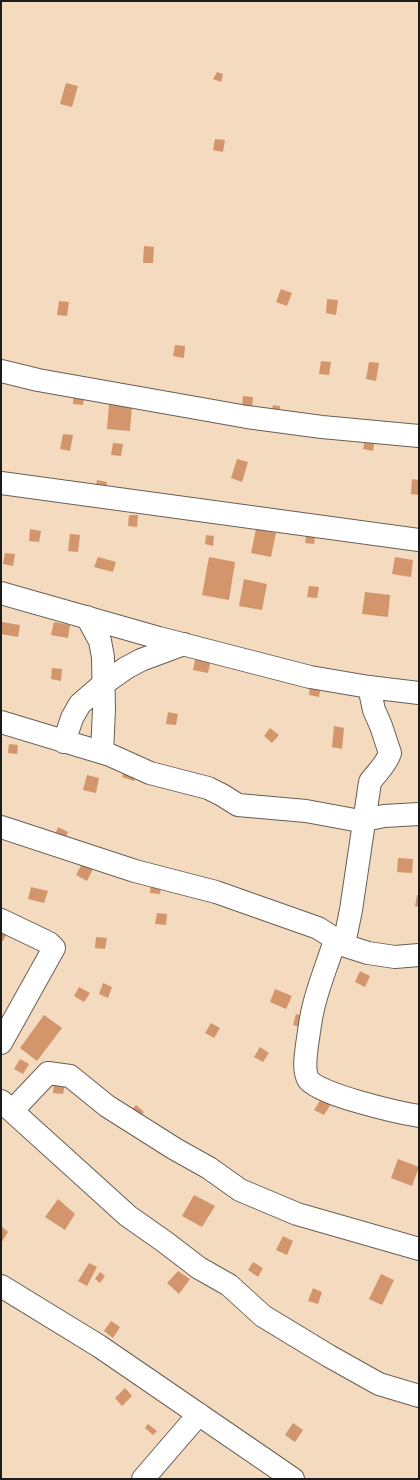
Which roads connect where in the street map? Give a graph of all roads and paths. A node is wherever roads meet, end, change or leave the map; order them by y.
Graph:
1 (1, 371) edge
2 (419, 436) edge
3 (1, 483) edge
4 (419, 540) edge
5 (1, 593) edge
6 (87, 617) junction
7 (184, 644) junction
8 (102, 685) junction
9 (369, 687) junction
10 (419, 693) edge
11 (1, 722) edge
12 (64, 742) junction
13 (102, 752) junction
14 (419, 814) edge
15 (364, 821) junction
16 (1, 827) edge
17 (1, 920) edge
18 (340, 942) junction
19 (419, 955) edge
20 (1, 1043) edge
21 (7, 1106) edge
22 (419, 1116) edge
23 (419, 1249) edge
24 (1, 1286) edge
25 (419, 1396) edge
26 (199, 1414) junction
27 (144, 1479) edge
28 (293, 1479) edge

1 - 2 street
3 - 4 street
5 - 6 street
6 - 7 street
6 - 8 street
7 - 8 street
7 - 9 street
8 - 12 street
8 - 13 street
9 - 10 street
9 - 15 street
11 - 12 street
12 - 13 street
13 - 15 street
14 - 15 street
15 - 18 street
16 - 18 street
17 - 20 street
18 - 19 street
18 - 22 street
21 - 23 street
21 - 25 street
24 - 26 street
26 - 27 street
26 - 28 street

